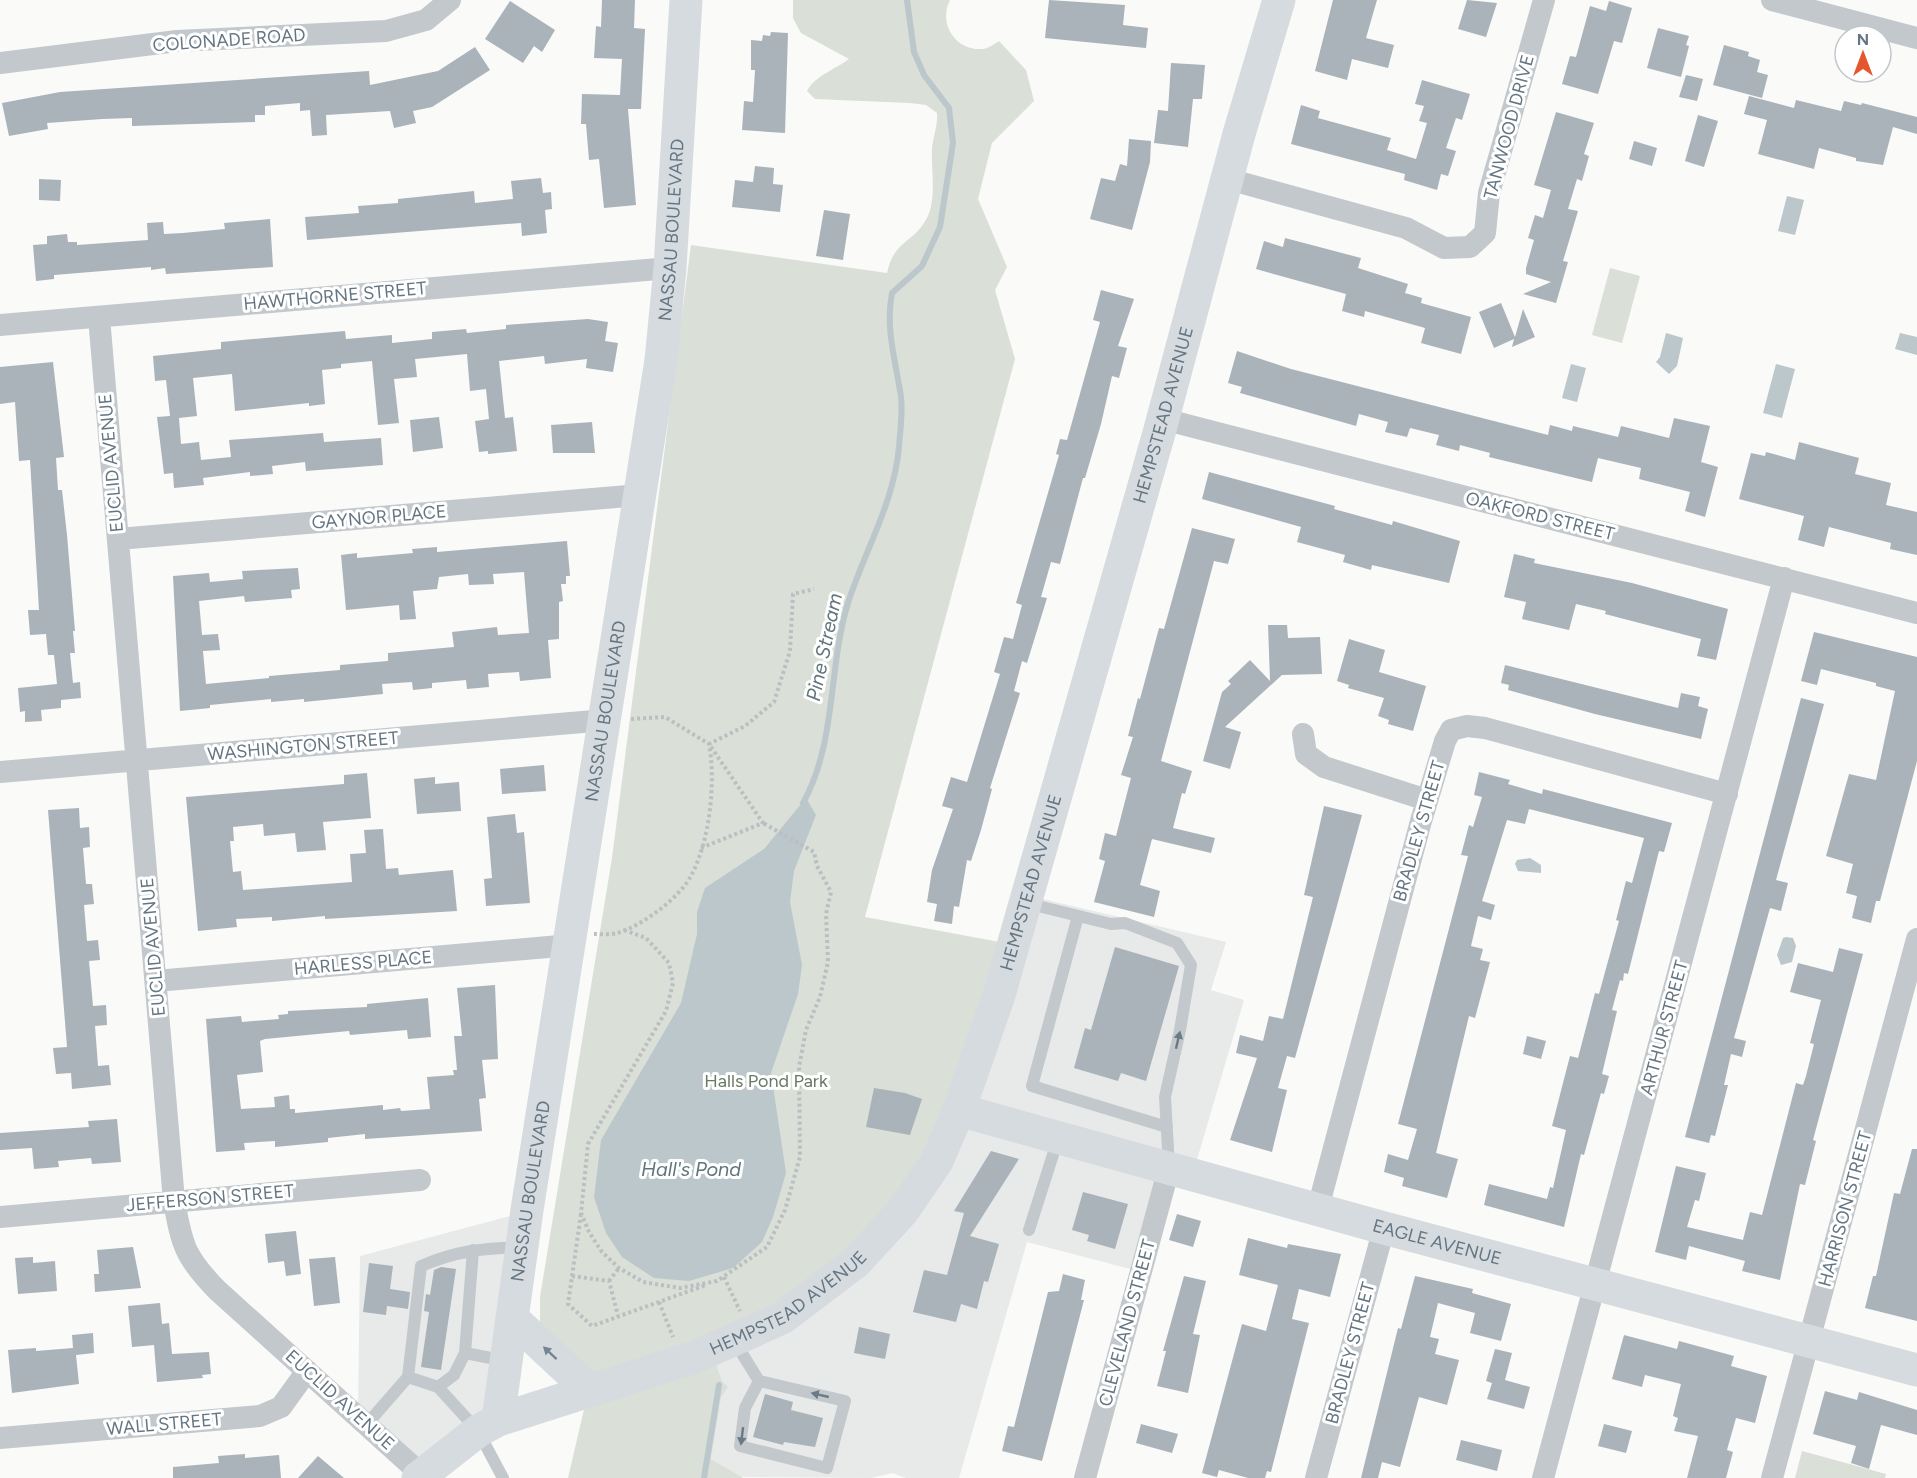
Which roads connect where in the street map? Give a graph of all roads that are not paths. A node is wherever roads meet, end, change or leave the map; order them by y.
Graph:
1 (450, 0) edge
2 (686, 0) edge
3 (1279, 0) edge
4 (1544, 0) edge
5 (1772, 0) edge
6 (1917, 38) edge
7 (0, 63) edge
8 (1228, 179) junction
9 (670, 268) junction
10 (99, 317) junction
11 (0, 325) edge
12 (1163, 418) junction
13 (640, 495) junction
14 (118, 538) junction
15 (1784, 578) junction
16 (1917, 613) edge
17 (606, 720) junction
18 (1303, 734) dead end
19 (137, 760) junction
20 (0, 772) edge
21 (1727, 794) junction
22 (1427, 800) junction
23 (1025, 903) junction
24 (1078, 916) junction
25 (1917, 939) edge
26 (571, 940) junction
27 (156, 981) junction
28 (959, 1110) junction
29 (1167, 1127) junction
30 (1058, 1138) junction
31 (1169, 1168) junction
32 (420, 1180) dead end
33 (174, 1202) junction
34 (1318, 1208) junction
35 (0, 1217) edge
36 (1384, 1228) junction
37 (1029, 1230) dead end
38 (522, 1247) junction
39 (473, 1250) junction
40 (1596, 1284) junction
41 (512, 1318) junction
42 (742, 1337) junction
43 (1809, 1341) junction
44 (465, 1353) junction
45 (506, 1361) junction
46 (1917, 1370) edge
47 (307, 1371) junction
48 (408, 1377) junction
49 (759, 1381) junction
50 (438, 1387) junction
51 (588, 1389) junction
52 (367, 1424) junction
53 (488, 1426) junction
54 (0, 1438) edge
55 (420, 1476) edge
56 (503, 1478) edge
57 (1085, 1478) edge
58 (1316, 1478) edge
59 (1544, 1478) edge
60 (1772, 1478) edge

1 - 7 street, COLONADE ROAD
2 - 9 main road, NASSAU BOULEVARD
3 - 8 main road, HEMPSTEAD AVENUE
4 - 8 street, TANWOOD DRIVE
5 - 6 street
8 - 12 main road, HEMPSTEAD AVENUE
9 - 10 street, HAWTHORNE STREET
9 - 13 main road, NASSAU BOULEVARD
10 - 11 street, HAWTHORNE STREET
10 - 14 street, EUCLID AVENUE
12 - 15 street, OAKFORD STREET
12 - 23 main road, HEMPSTEAD AVENUE
13 - 14 street, GAYNOR PLACE
13 - 17 main road, NASSAU BOULEVARD
14 - 19 street, EUCLID AVENUE
15 - 16 street, OAKFORD STREET
15 - 21 street, ARTHUR STREET
17 - 19 street, WASHINGTON STREET
17 - 26 main road, NASSAU BOULEVARD
18 - 22 street
19 - 20 street, WASHINGTON STREET
19 - 27 street, EUCLID AVENUE
21 - 22 street, BRADLEY STREET
21 - 40 street, ARTHUR STREET
22 - 34 street, BRADLEY STREET
23 - 24 lane
23 - 28 main road, HEMPSTEAD AVENUE
29 -> 24 lane
24 - 29 lane
25 - 43 street, HARRISON STREET
26 - 27 street, HARLESS PLACE
26 - 38 main road, NASSAU BOULEVARD
27 - 33 street, EUCLID AVENUE
28 - 30 main road, EAGLE AVENUE
28 - 42 main road, HEMPSTEAD AVENUE
29 - 31 lane
30 - 31 main road, EAGLE AVENUE
30 - 37 lane
31 - 34 main road, EAGLE AVENUE
31 - 57 street, CLEVELAND STREET
32 - 33 street, JEFFERSON STREET
33 - 35 street, JEFFERSON STREET
33 - 47 street, EUCLID AVENUE
34 - 36 main road, EAGLE AVENUE
36 - 40 main road, EAGLE AVENUE
36 - 58 street, BRADLEY STREET
38 - 39 lane
38 - 41 main road, NASSAU BOULEVARD
39 - 44 lane
39 - 48 lane
40 - 43 main road, EAGLE AVENUE
40 - 59 street, ARTHUR STREET
41 - 45 main road, NASSAU BOULEVARD
51 -> 41 main road
42 - 49 lane
42 - 51 main road, HEMPSTEAD AVENUE
43 - 46 main road, EAGLE AVENUE
43 - 60 street, HARRISON STREET
44 - 45 lane
44 - 50 lane
45 - 53 main road, NASSAU BOULEVARD
47 - 52 street, EUCLID AVENUE
47 - 54 street, WALL STREET
48 - 50 lane
48 - 52 lane
49 -> 49 lane
50 - 53 lane
51 - 53 main road, HEMPSTEAD AVENUE
52 - 55 street, EUCLID AVENUE
53 - 55 main road, HEMPSTEAD AVENUE
53 - 56 lane

